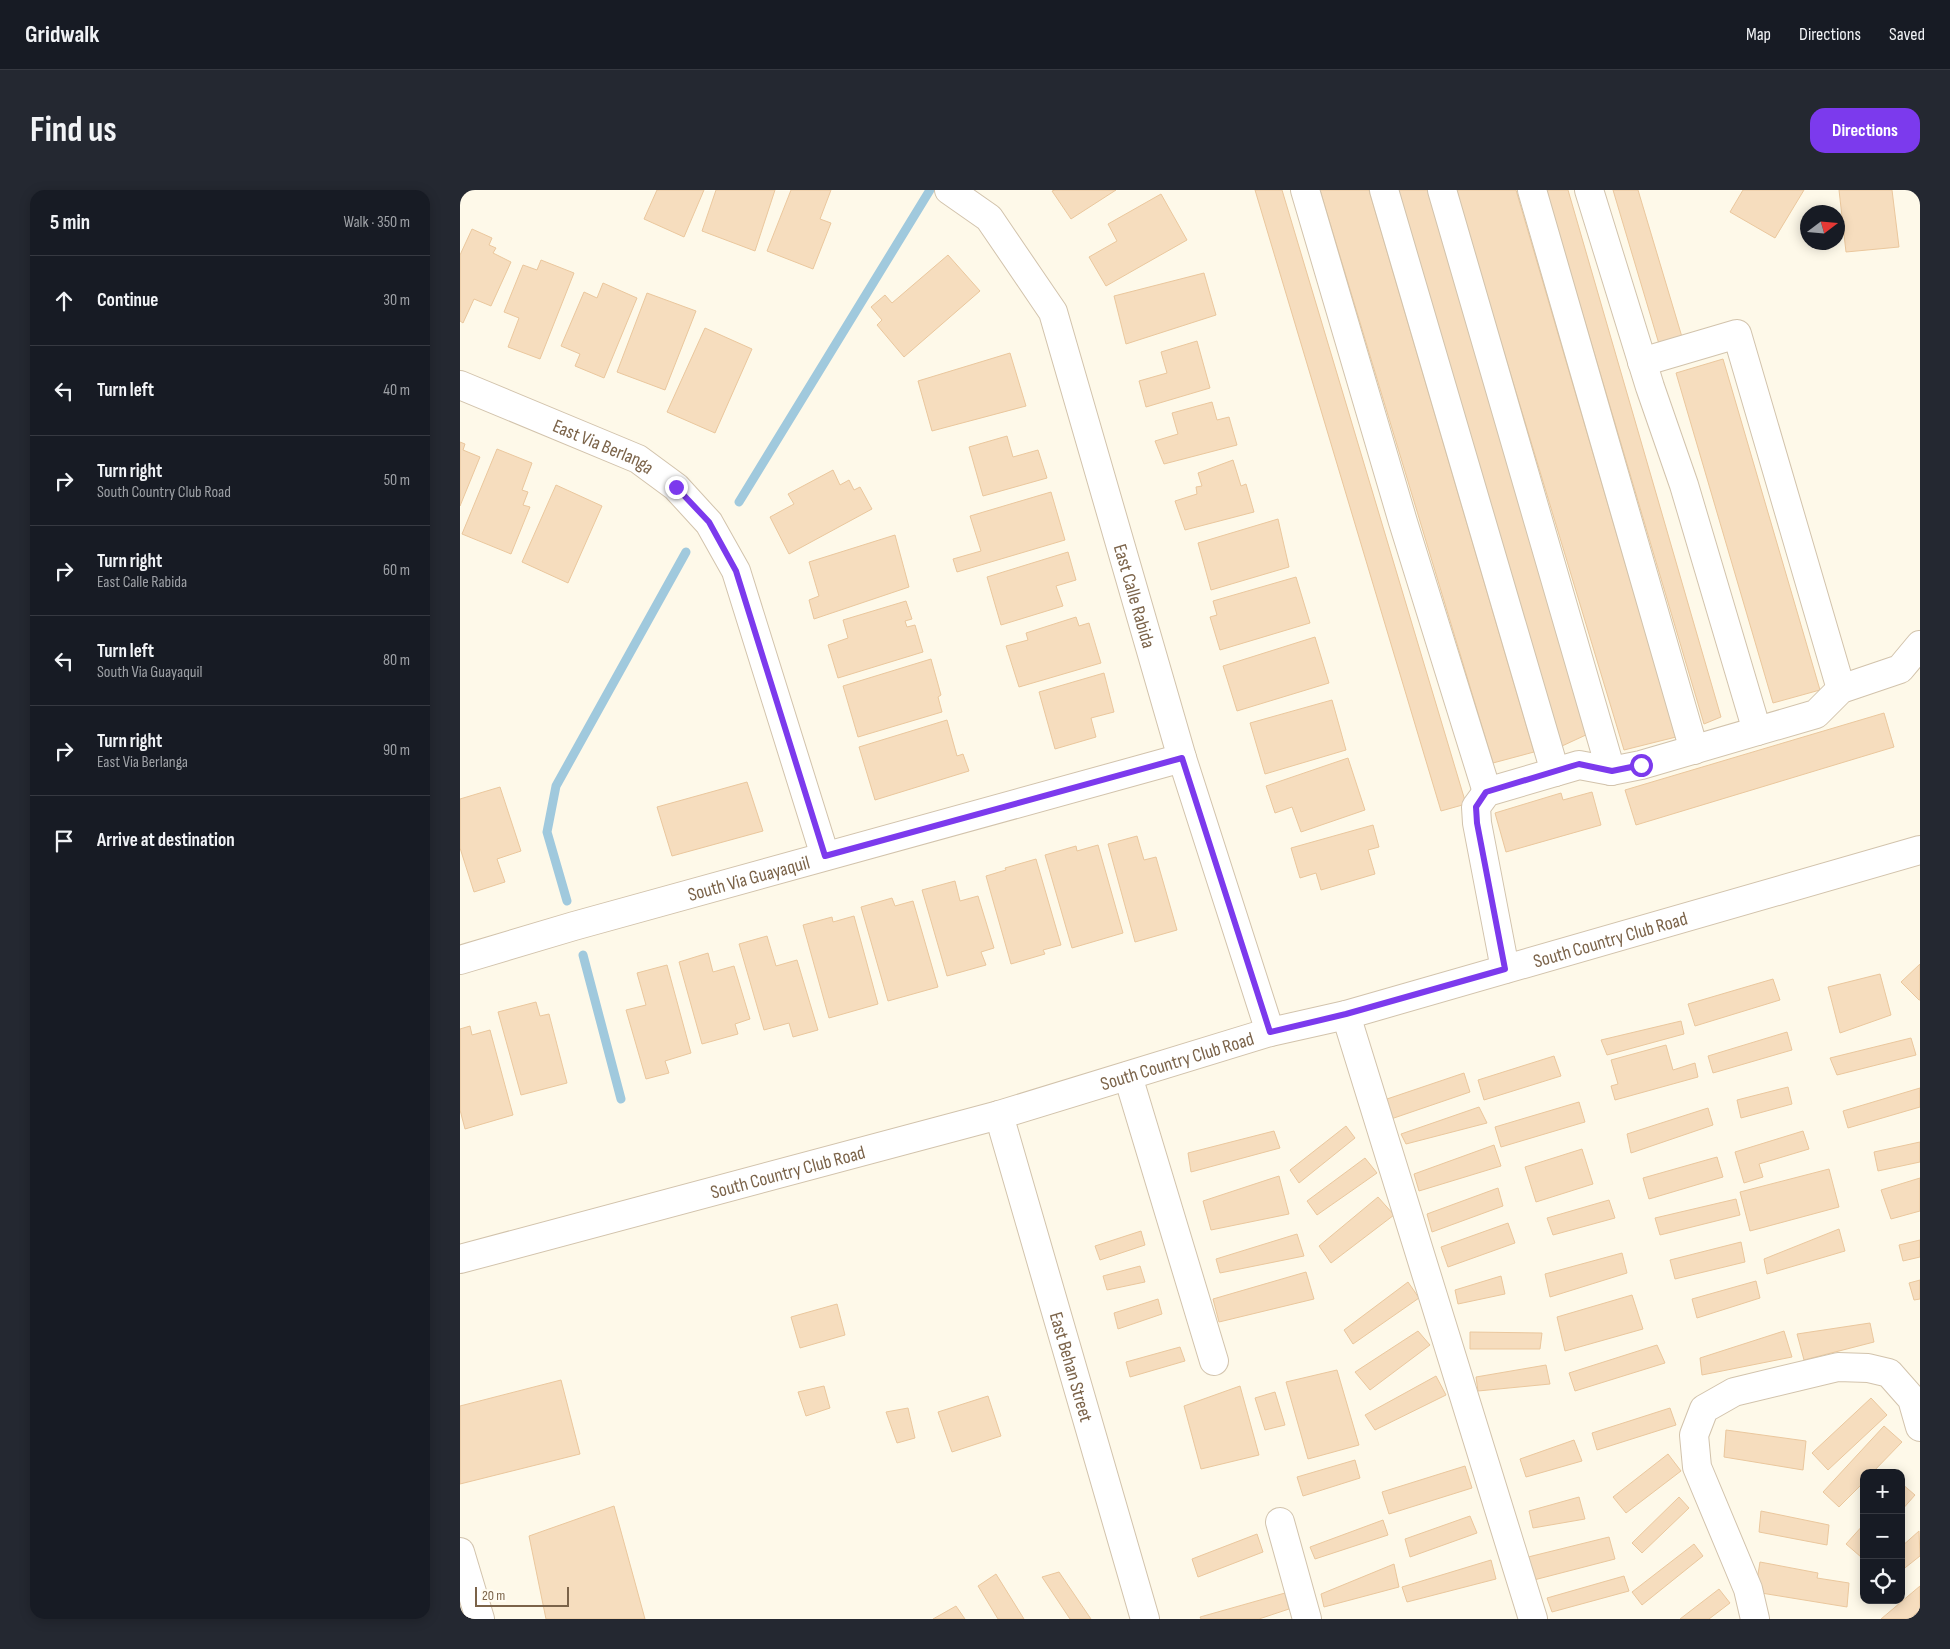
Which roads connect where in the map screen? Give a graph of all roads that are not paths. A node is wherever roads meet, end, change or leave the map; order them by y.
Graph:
1 (949, 190) edge
2 (1305, 190) edge
3 (1384, 190) edge
4 (1442, 190) edge
5 (1532, 190) edge
6 (1589, 190) edge
7 (1642, 362) junction
8 (460, 385) edge
9 (1920, 645) edge
10 (1841, 689) junction
11 (1757, 731) junction
12 (1694, 750) junction
13 (1182, 758) junction
14 (1612, 771) junction
15 (1554, 772) junction
16 (1486, 792) junction
17 (1920, 850) edge
18 (825, 856) junction
19 (460, 960) edge
20 (1505, 969) junction
21 (1346, 1014) junction
22 (1270, 1032) junction
23 (1128, 1076) junction
24 (998, 1115) junction
25 (460, 1259) edge
26 (1214, 1361) dead end
27 (1920, 1427) edge
28 (1280, 1522) dead end
29 (460, 1552) edge
30 (480, 1619) edge
31 (1145, 1619) edge
32 (1307, 1619) edge
33 (1534, 1619) edge
34 (1755, 1619) edge

1 - 13 street, East Calle Rabida
2 - 16 street
3 - 15 street
4 - 14 street
5 - 12 street
6 - 7 street
7 - 10 street
7 - 11 street
8 - 18 street, East Via Berlanga
9 - 10 street
10 - 11 street
11 - 12 street
12 - 14 street
13 - 18 street, South Via Guayaquil
13 - 22 street, East Calle Rabida
14 - 15 street
15 - 16 street
16 - 20 street
17 - 20 street, South Country Club Road
18 - 19 street, South Via Guayaquil
20 - 21 street, South Country Club Road
21 - 22 street, South Country Club Road
21 - 33 street
22 - 23 street, South Country Club Road
23 - 24 street, South Country Club Road
23 - 26 street
24 - 25 street, South Country Club Road
24 - 31 street, East Behan Street
27 - 34 street
28 - 32 street
29 - 30 street

